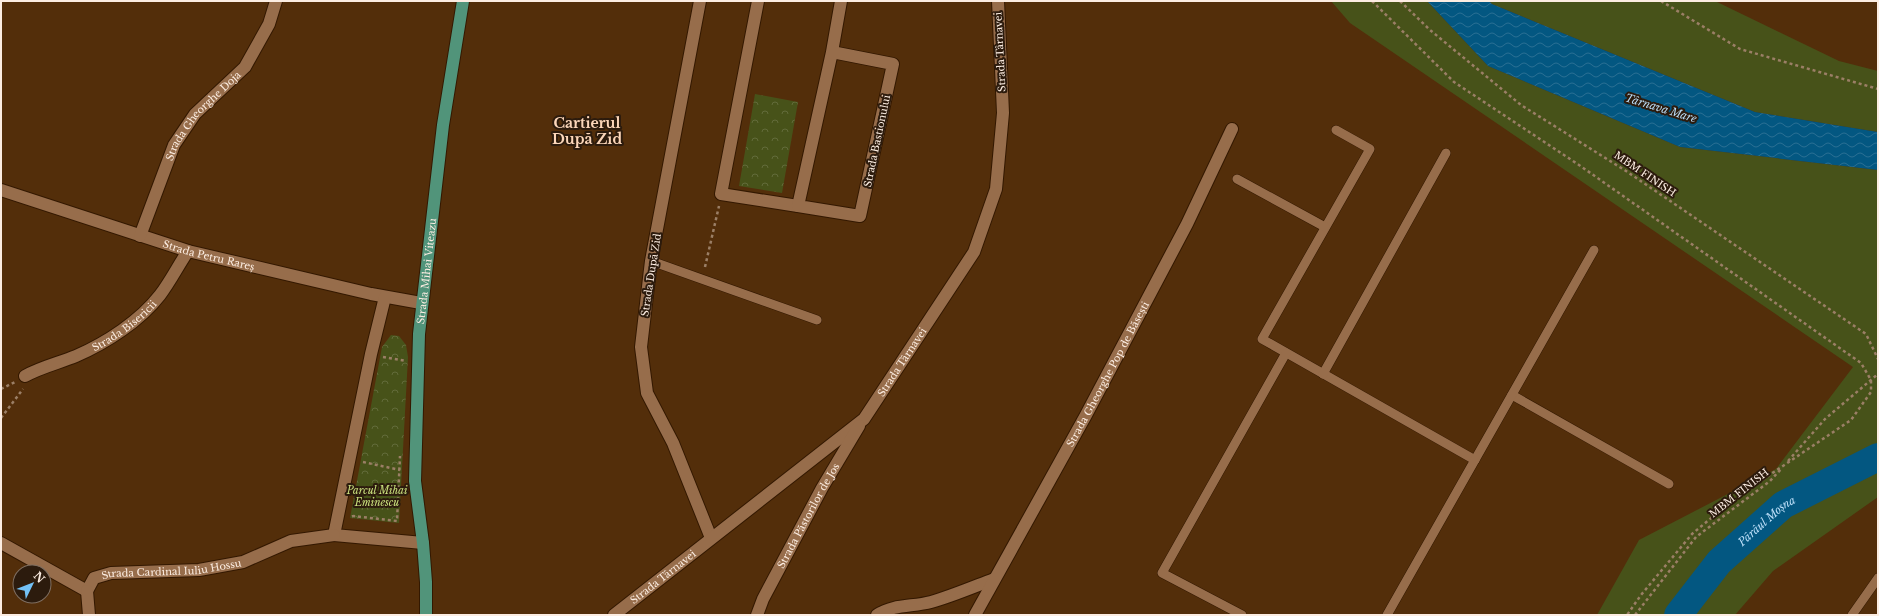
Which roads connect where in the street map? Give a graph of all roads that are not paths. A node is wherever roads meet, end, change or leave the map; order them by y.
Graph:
1 (276, 1) edge
2 (463, 1) edge
3 (700, 1) edge
4 (758, 1) edge
5 (841, 1) edge
6 (998, 1) edge
7 (832, 52) junction
8 (1232, 129) dead end
9 (1336, 130) dead end
10 (1446, 153) dead end
11 (1237, 179) dead end
12 (1, 190) edge
13 (798, 206) junction
14 (1325, 228) junction
15 (140, 236) junction
16 (1594, 250) dead end
17 (188, 251) junction
18 (651, 261) junction
19 (385, 297) junction
20 (421, 303) junction
21 (817, 320) dead end
22 (1286, 353) junction
23 (1323, 374) junction
24 (24, 382) road end
25 (1512, 395) junction
26 (864, 419) junction
27 (1475, 460) junction
28 (1669, 484) dead end
29 (334, 535) junction
30 (711, 538) junction
31 (423, 542) junction
32 (1, 543) edge
33 (1878, 578) edge
34 (994, 579) junction
35 (87, 591) junction
36 (89, 615) edge
37 (426, 615) edge
38 (614, 615) edge
39 (757, 615) edge
40 (878, 615) edge
41 (975, 615) edge
42 (1242, 615) edge
43 (1387, 615) edge
44 (1852, 615) edge

1 - 15 street, Strada Gheorghe Doja
2 - 20 main road, Strada Mihai Viteazu
3 - 18 street, Strada După Zid
4 - 13 street, Strada Bastionului
5 - 7 street
6 - 26 street, Strada Târnavei
7 - 13 street
7 - 13 street, Strada Bastionului
8 - 34 street, Strada Gheorghe Pop de Băsești
9 - 14 lane
10 - 23 lane
11 - 14 lane
12 - 15 street, Strada Petru Rareș
14 - 22 lane
15 - 17 street, Strada Petru Rareș
16 - 25 lane
17 - 19 street, Strada Petru Rareș
17 - 24 street, Strada Bisericii
18 - 21 lane
18 - 30 street, Strada După Zid
19 - 20 street, Strada Petru Rareș
19 - 29 street
20 - 31 main road, Strada Mihai Viteazu
22 - 23 lane
22 - 42 lane
23 - 27 lane
25 - 27 lane
25 - 28 lane
26 - 30 street, Strada Târnavei
26 - 39 street, Strada Păstorilor de Jos
27 - 43 lane
29 - 31 street
29 - 35 street, Strada Cardinal Iuliu Hossu
30 - 38 street, Strada Târnavei
31 - 37 main road, Strada Mihai Viteazu
32 - 35 street
33 - 44 lane
34 - 40 street
34 - 41 street, Strada Gheorghe Pop de Băsești
35 - 36 street

